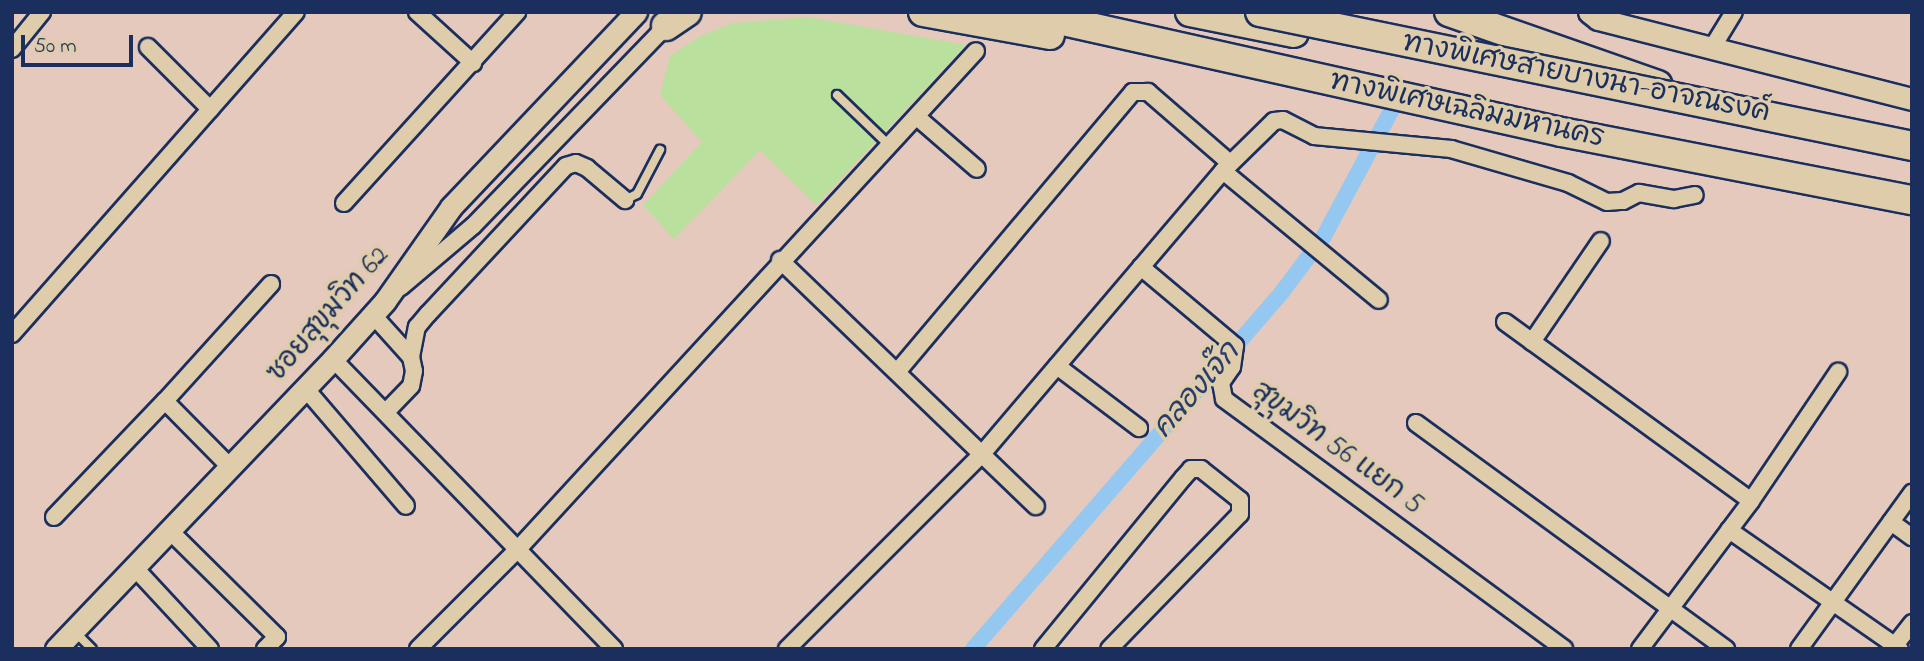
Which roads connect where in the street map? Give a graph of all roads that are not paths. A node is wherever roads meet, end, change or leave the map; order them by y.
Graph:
1 (42, 12) edge
2 (296, 12) edge
3 (417, 12) edge
4 (517, 12) edge
5 (636, 12) edge
6 (923, 12) edge
7 (1023, 12) edge
8 (1080, 12) edge
9 (1190, 12) edge
10 (1260, 12) edge
11 (1448, 12) edge
12 (1589, 12) edge
13 (1734, 12) edge
14 (674, 17) edge
15 (148, 47) dead end
16 (1713, 48) junction
17 (12, 49) edge
18 (976, 51) dead end
19 (473, 63) junction
20 (1246, 64) junction
21 (837, 95) dead end
22 (1912, 99) edge
23 (210, 109) junction
24 (917, 117) junction
25 (1782, 131) junction
26 (890, 146) junction
27 (1912, 146) edge
28 (660, 150) dead end
29 (1912, 156) edge
30 (1227, 167) junction
31 (977, 169) dead end
32 (1912, 193) edge
33 (1695, 195) dead end
34 (625, 200) joint
35 (1912, 200) edge
36 (344, 203) dead end
37 (1601, 240) dead end
38 (780, 260) junction
39 (1141, 267) junction
40 (271, 284) dead end
41 (1379, 300) dead end
42 (379, 308) junction
43 (1505, 322) dead end
44 (12, 334) edge
45 (1531, 342) junction
46 (411, 357) junction
47 (333, 359) junction
48 (1057, 366) junction
49 (897, 372) junction
50 (1838, 372) dead end
51 (305, 388) junction
52 (164, 401) junction
53 (386, 412) junction
54 (1416, 423) dead end
55 (1139, 428) dead end
56 (982, 454) junction
57 (230, 467) junction
58 (1912, 493) edge
59 (1751, 500) junction
60 (406, 506) dead end
61 (1036, 506) dead end
62 (54, 517) dead end
63 (1891, 522) junction
64 (169, 530) junction
65 (1729, 530) junction
66 (1912, 537) edge
67 (519, 548) junction
68 (134, 567) junction
69 (1833, 601) junction
70 (1670, 605) junction
71 (1912, 623) edge
72 (74, 631) junction
73 (1896, 647) edge
74 (57, 649) edge
75 (92, 649) edge
76 (211, 649) edge
77 (265, 649) edge
78 (418, 649) edge
79 (614, 649) edge
80 (787, 649) edge
81 (1043, 649) edge
82 (1109, 649) edge
83 (1564, 649) edge
84 (1640, 649) edge
85 (1726, 649) edge
86 (1799, 649) edge

1 - 17 street
2 - 23 street
3 - 19 street
4 - 19 street
5 - 42 street, ซอยสุขุมวิท 62
6 - 20 highway
7 - 20 highway, ทางพิเศษเฉลิมมหานคร
8 - 32 highway, ทางพิเศษสายบางนา-อาจณรงค์
9 - 25 highway, ทางพิเศษเฉลิมมหานคร
10 - 27 highway, ทางพิเศษสายบางนา-อาจณรงค์, bridge
11 - 25 highway
12 - 16 street
13 - 16 street
14 - 42 street
15 - 23 street
16 - 22 street
18 - 24 street
19 - 36 street
20 - 35 highway, ทางพิเศษเฉลิมมหานคร
21 - 26 lane
23 - 44 street
24 - 26 street
24 - 31 street
25 - 29 highway, ทางพิเศษเฉลิมมหานคร
26 - 38 street
28 - 34 lane
30 - 33 street
30 - 39 street
30 - 41 street
30 - 49 street
34 - 46 street
37 - 45 street
38 - 49 street
38 - 67 street
39 - 48 street
39 - 83 street, สุขุมวิท 56 แยก 5
40 - 52 street
42 - 46 street
42 - 47 street, ซอยสุขุมวิท 62
43 - 45 street
45 - 59 street
46 - 53 street
47 - 51 street, ซอยสุขุมวิท 62
47 - 53 street
48 - 55 street
48 - 56 street
49 - 56 street
50 - 59 street
51 - 57 street, ซอยสุขุมวิท 62
51 - 60 street
52 - 57 street
52 - 62 street
53 - 67 street
54 - 70 street
56 - 61 street
56 - 80 street
57 - 64 street, ซอยสุขุมวิท 62
58 - 63 street
59 - 65 street
63 - 66 street
63 - 69 street
64 - 68 street, ซอยสุขุมวิท 62
64 - 77 street
65 - 69 street
65 - 70 street
67 - 78 street
67 - 79 street
68 - 72 street, ซอยสุขุมวิท 62
68 - 76 street
69 - 73 street
69 - 86 street
70 - 84 street
70 - 85 street
71 - 73 street
72 - 74 street, ซอยสุขุมวิท 62
72 - 75 lane
81 - 82 street

